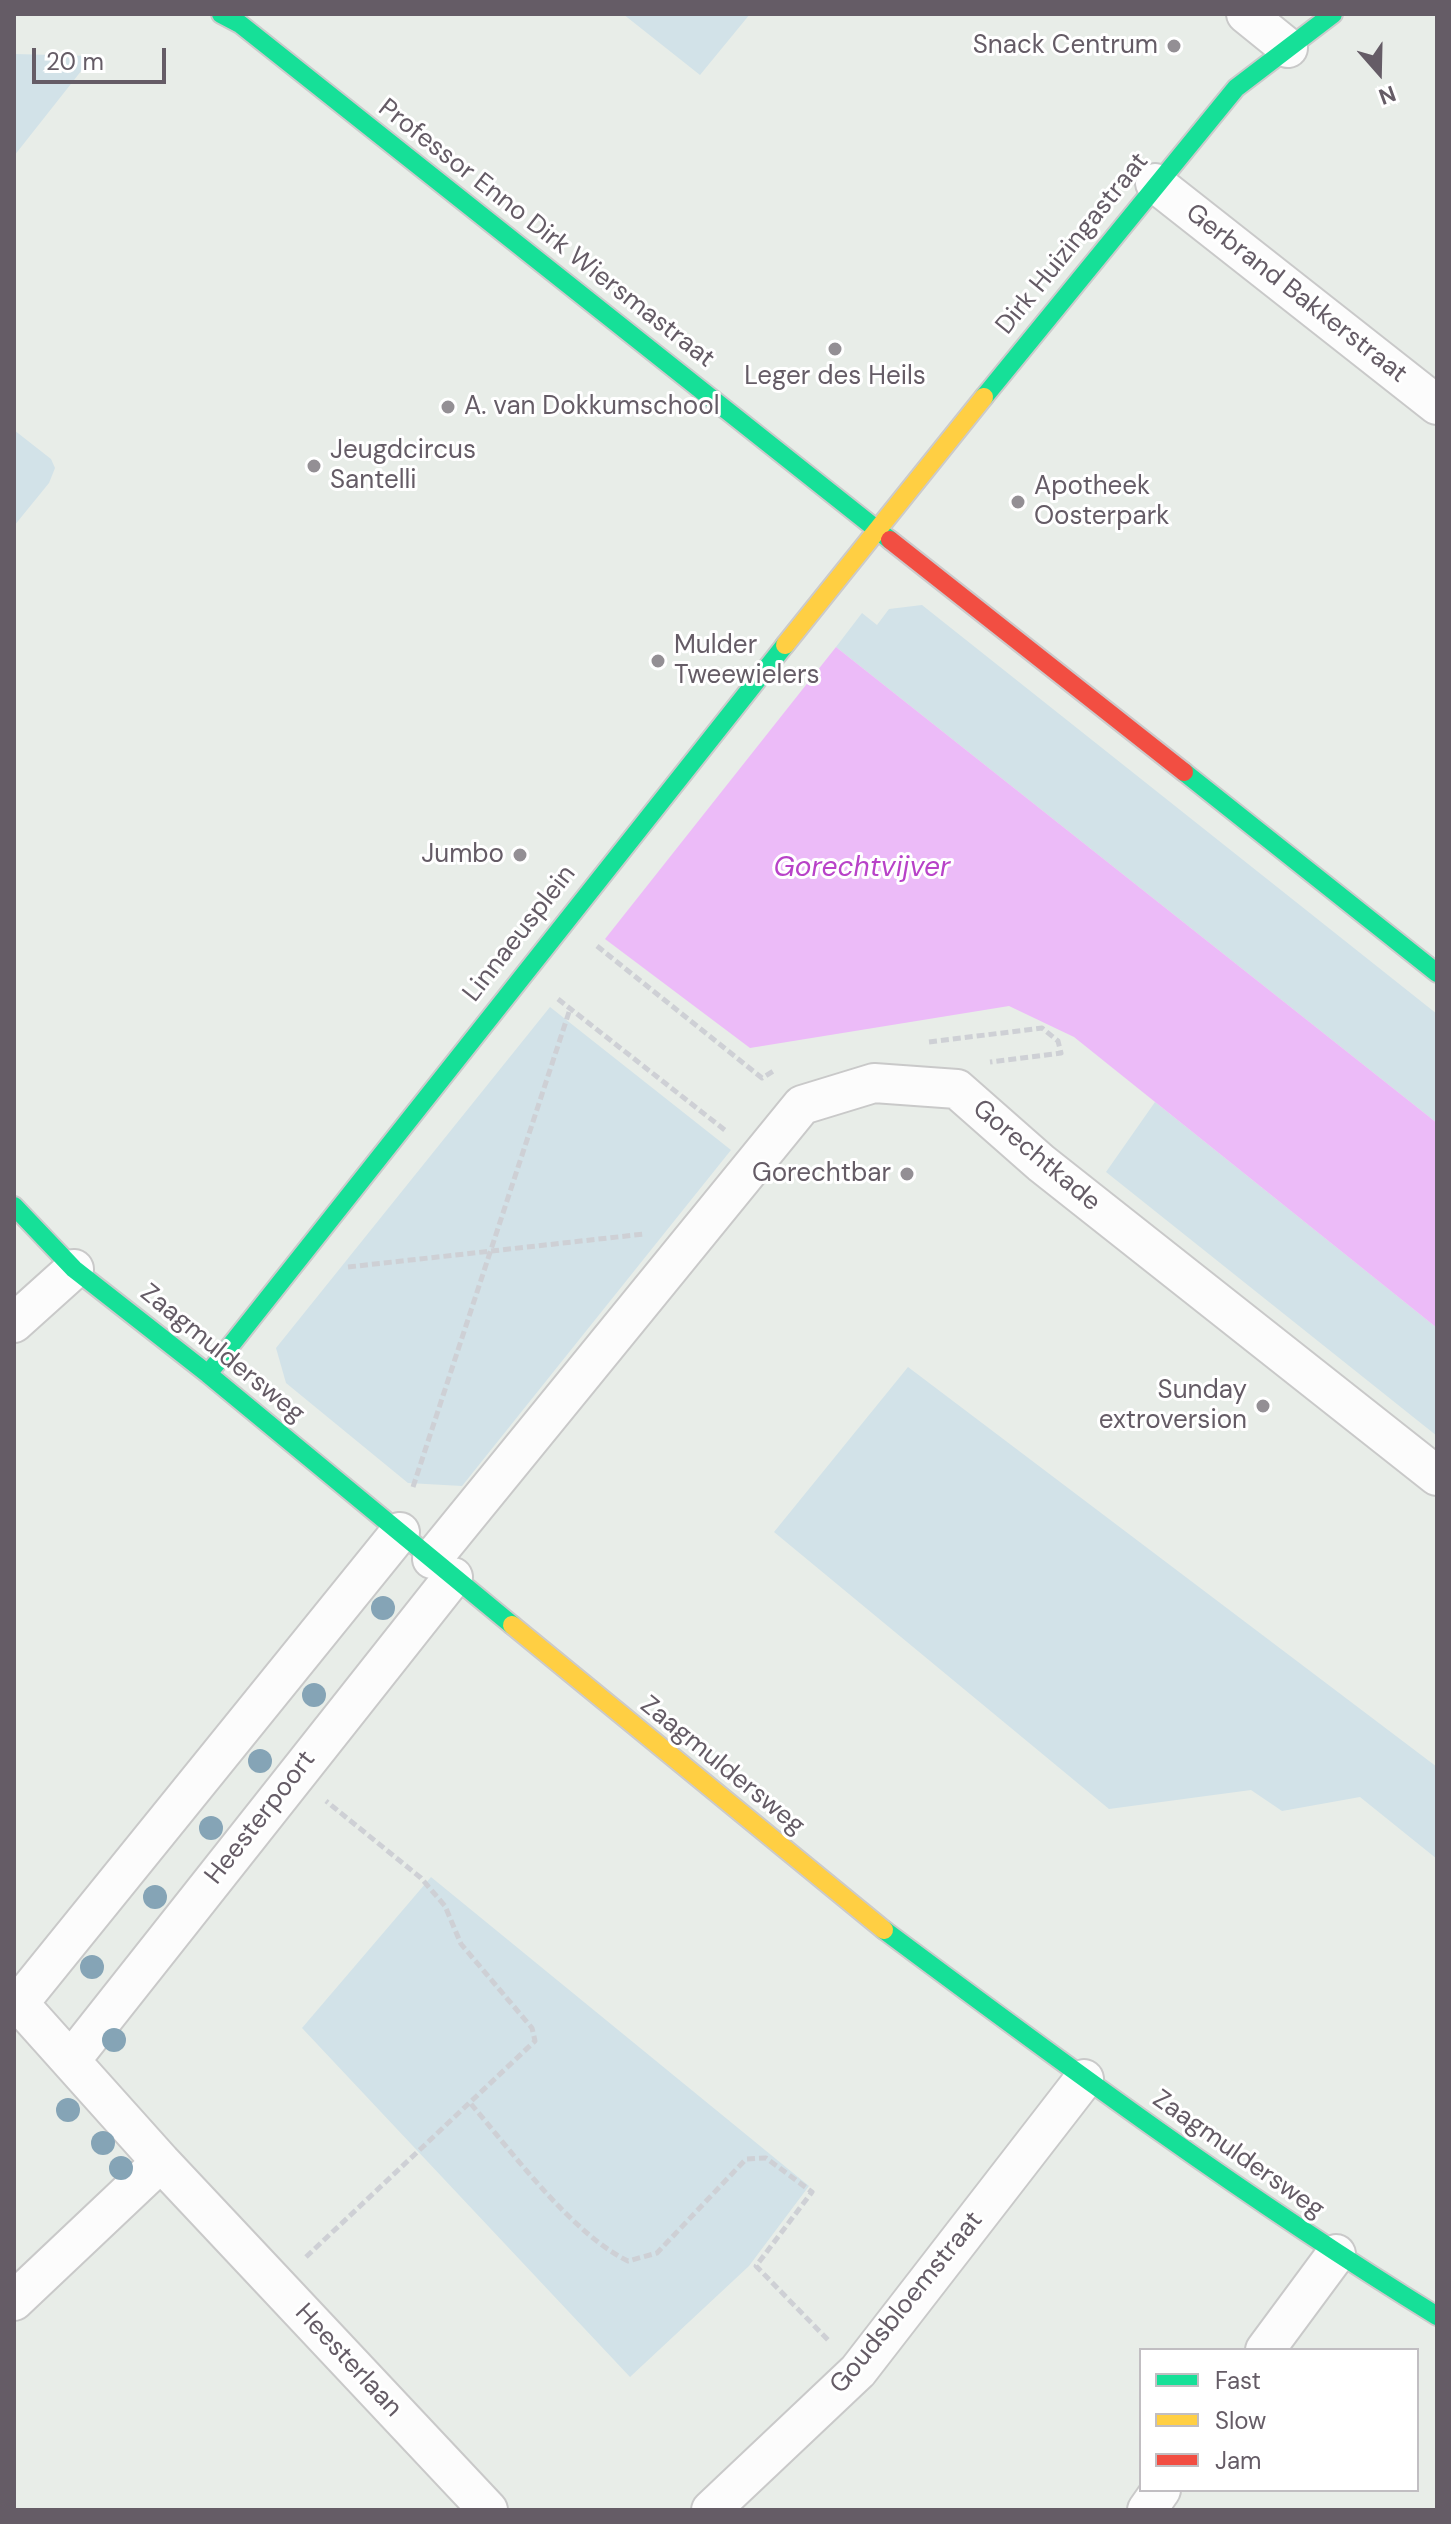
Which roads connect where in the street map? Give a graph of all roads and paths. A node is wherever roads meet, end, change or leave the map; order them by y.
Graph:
1 (221, 14) edge
2 (1246, 14) edge
3 (1333, 14) edge
4 (1288, 48) junction
5 (1155, 183) junction
6 (1437, 405) edge
7 (875, 528) junction
8 (565, 919) junction
9 (523, 972) junction
10 (1437, 973) edge
11 (570, 1009) junction
12 (913, 1044) dead end
13 (783, 1065) dead end
14 (957, 1089) junction
15 (759, 1156) junction
16 (14, 1206) edge
17 (701, 1227) junction
18 (308, 1246) junction
19 (491, 1251) junction
20 (74, 1269) junction
21 (14, 1323) edge
22 (208, 1374) junction
23 (1437, 1476) edge
24 (394, 1527) junction
25 (442, 1568) junction
26 (294, 1775) junction
27 (16, 2000) edge
28 (71, 2060) junction
29 (1084, 2079) junction
30 (471, 2104) junction
31 (161, 2162) junction
32 (1336, 2254) junction
33 (276, 2285) junction
34 (14, 2301) edge
35 (1437, 2316) edge
36 (1266, 2348) edge
37 (858, 2371) junction
38 (1160, 2492) edge
39 (488, 2510) edge
40 (711, 2510) edge
41 (1147, 2510) edge

1 - 7 street, Professor Enno Dirk Wiersmastraat
2 - 4 street
3 - 4 street, Dirk Huizingastraat
4 - 5 street, Dirk Huizingastraat
5 - 6 street, Gerbrand Bakkerstraat
5 - 7 street, Dirk Huizingastraat
7 - 8 street, Linnaeusplein
7 - 10 street
8 - 9 street, Linnaeusplein
8 - 13 path
9 - 11 path
9 - 18 street, Linnaeusplein
11 - 15 path
11 - 19 path
12 - 14 path
14 - 15 street, Gorechtkade
14 - 23 street, Gorechtkade
15 - 17 street, Gorechtkade
16 - 20 street, Zaagmuldersweg
17 - 19 path
17 - 25 street, Gorechtkade
18 - 19 path
18 - 22 street, Linnaeusplein
19 - 24 path
20 - 21 street
20 - 22 street, Zaagmuldersweg
22 - 24 street, Zaagmuldersweg
24 - 25 street, Zaagmuldersweg
24 - 27 street
25 - 26 street, Heesterpoort
25 - 29 street, Zaagmuldersweg
26 - 28 street, Heesterpoort
26 - 30 path
27 - 28 street
28 - 31 street
29 - 32 street, Zaagmuldersweg
29 - 37 street, Goudsbloemstraat
30 - 33 path
30 - 37 path
31 - 33 street, Heesterlaan
31 - 34 street
32 - 35 street, Zaagmuldersweg
32 - 36 street
33 - 39 street, Heesterlaan
37 - 40 street, Goudsbloemstraat
38 - 41 street

